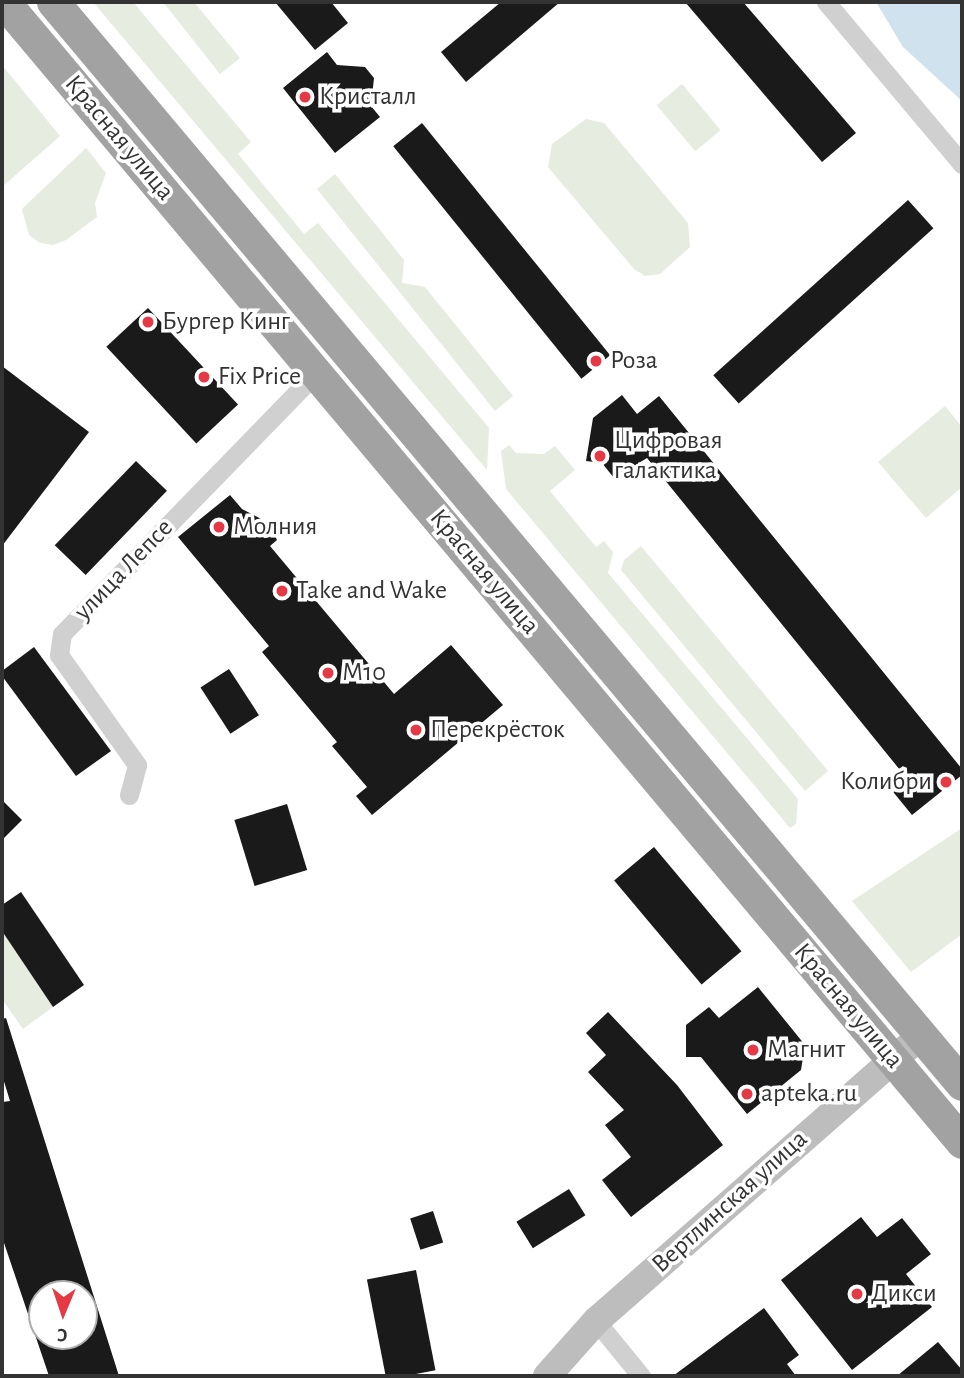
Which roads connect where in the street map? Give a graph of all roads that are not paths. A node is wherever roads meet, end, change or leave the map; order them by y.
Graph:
1 (4, 2) edge
2 (53, 2) edge
3 (826, 2) edge
4 (962, 164) edge
5 (317, 372) junction
6 (130, 795) dead end
7 (921, 1035) junction
8 (893, 1060) junction
9 (962, 1084) edge
10 (962, 1142) edge
11 (596, 1321) junction
12 (547, 1376) edge
13 (641, 1376) edge

1 - 5 highway, Красная улица
2 - 7 highway, Красная улица
3 - 4 street
5 - 6 street, улица Лепсе
5 - 8 highway, Красная улица
7 - 8 main road, Вертлинская улица
7 - 9 highway, Красная улица
8 - 10 highway, Красная улица
8 - 11 main road, Вертлинская улица
11 - 12 main road, Вертлинская улица
11 - 13 street

